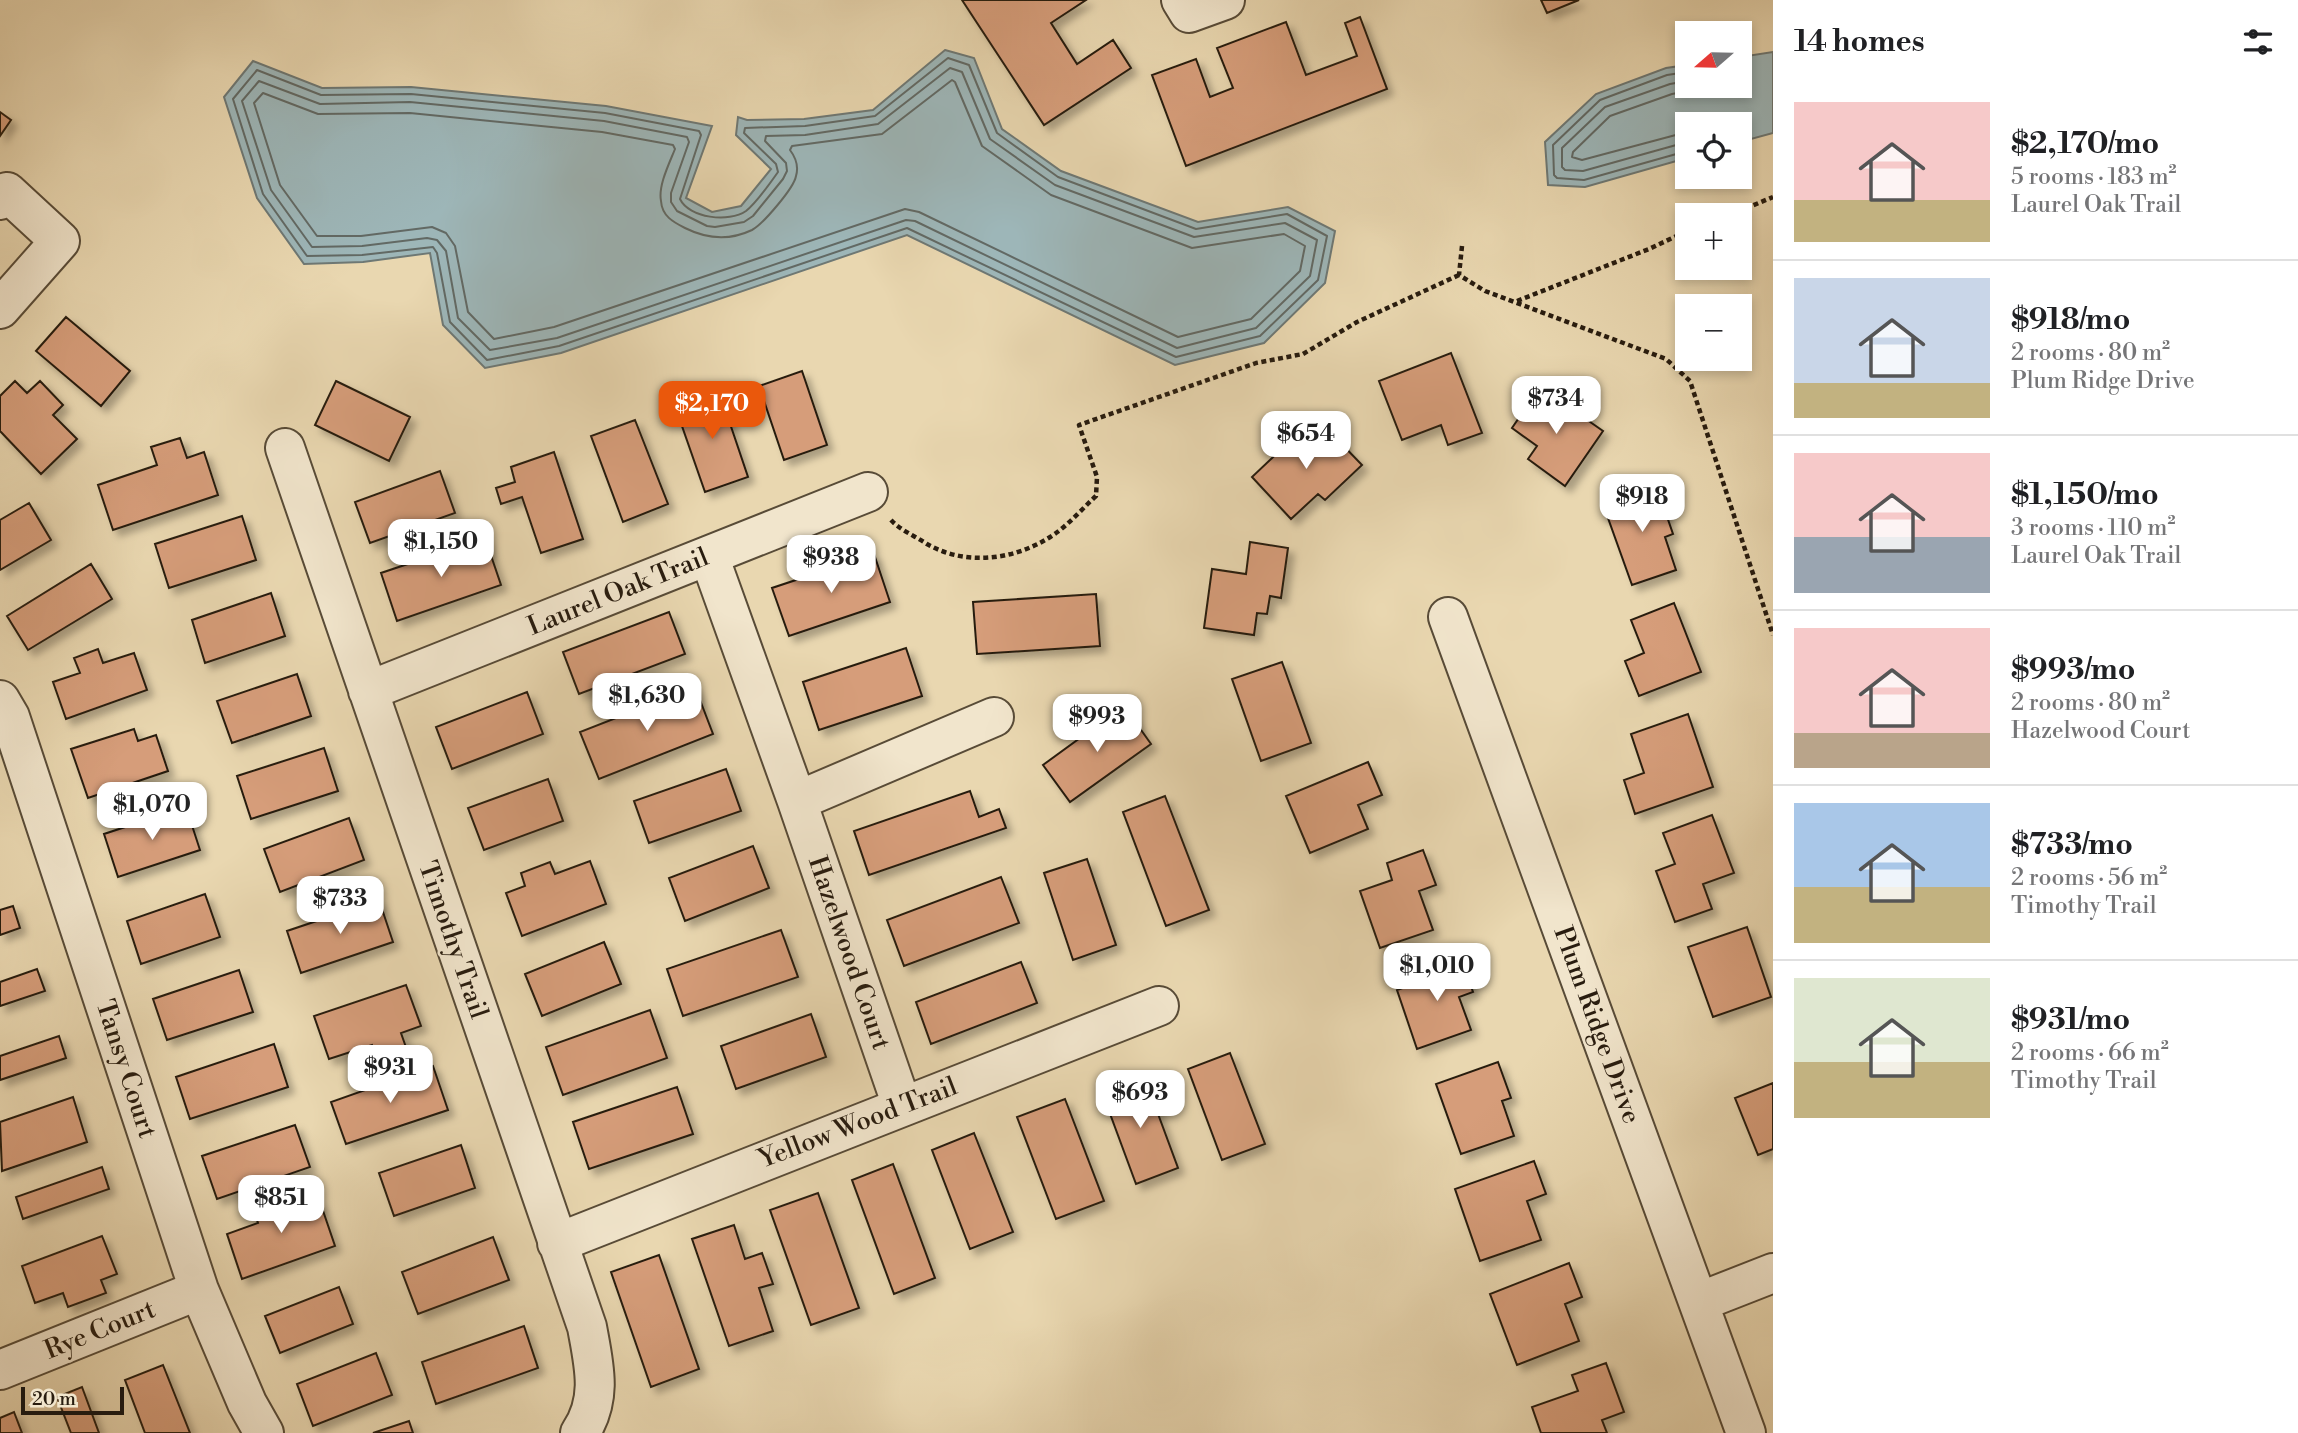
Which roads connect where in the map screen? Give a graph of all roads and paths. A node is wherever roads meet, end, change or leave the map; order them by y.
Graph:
1 (1181, 0) edge
2 (1225, 0) edge
3 (1773, 197) edge
4 (0, 200) edge
5 (1752, 206) edge
6 (1675, 236) edge
7 (1462, 246) dead end
8 (1460, 275) junction
9 (1516, 302) junction
10 (0, 309) edge
11 (285, 448) dead end
12 (868, 492) joint
13 (709, 556) junction
14 (1448, 617) dead end
15 (1773, 635) edge
16 (368, 691) junction
17 (0, 700) edge
18 (994, 717) dead end
19 (797, 801) junction
20 (1159, 1006) dead end
21 (902, 1106) junction
22 (557, 1243) junction
23 (1773, 1273) edge
24 (199, 1290) junction
25 (1699, 1302) junction
26 (0, 1370) edge
27 (264, 1433) edge
28 (580, 1433) edge
29 (1746, 1433) edge

1 - 2 street
3 - 5 path
4 - 10 street
6 - 9 path
7 - 8 path
8 - 9 path
8 - 12 path
9 - 15 path
11 - 16 street, Timothy Trail
12 - 13 street, Laurel Oak Trail
13 - 16 street, Laurel Oak Trail
13 - 19 street, Hazelwood Court
14 - 25 street, Plum Ridge Drive
16 - 22 street, Timothy Trail
17 - 24 street, Tansy Court
18 - 19 street
19 - 21 street, Hazelwood Court
20 - 21 street, Yellow Wood Trail
21 - 22 street, Yellow Wood Trail
22 - 28 street, Timothy Trail
23 - 25 street
24 - 26 street, Rye Court
24 - 27 street, Tansy Court
25 - 29 street, Plum Ridge Drive

